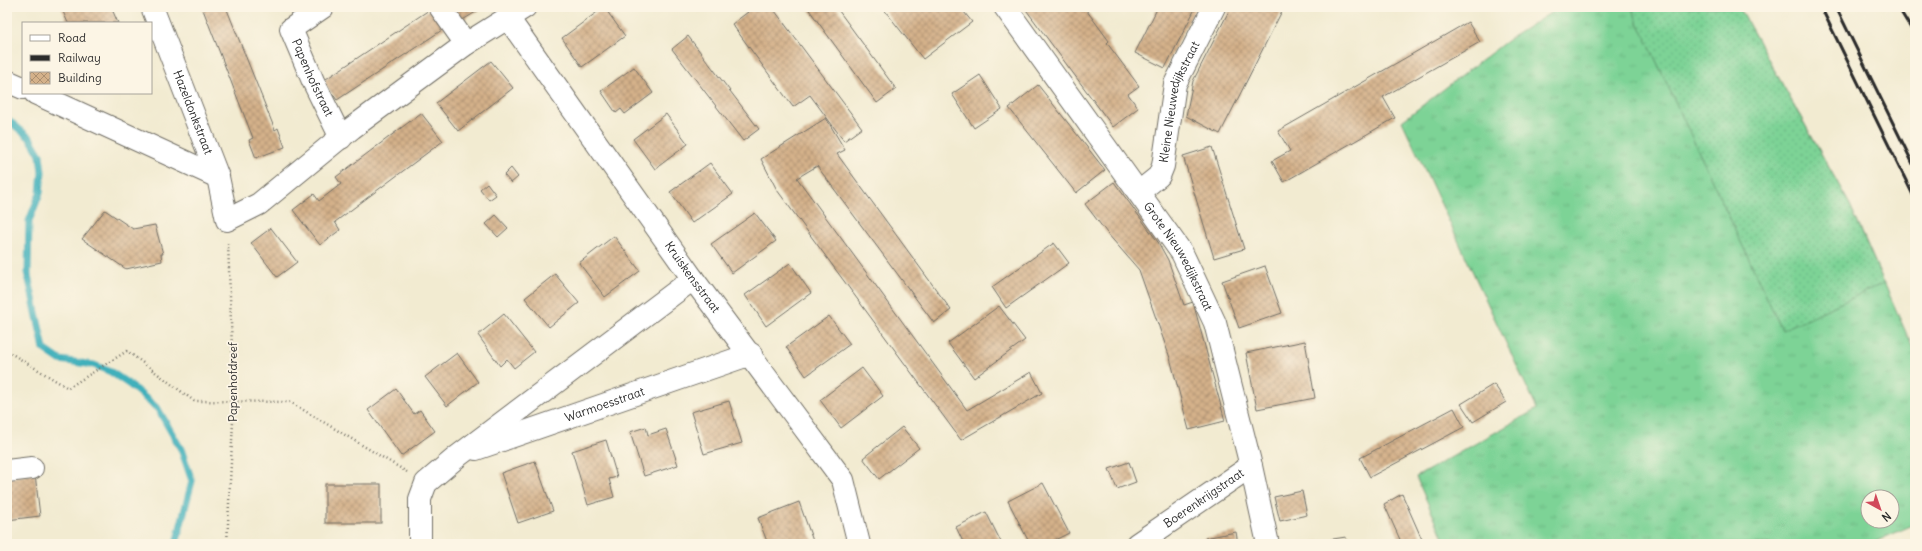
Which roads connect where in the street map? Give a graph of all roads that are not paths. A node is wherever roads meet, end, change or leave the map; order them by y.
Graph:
1 (152, 7) edge
2 (323, 7) edge
3 (440, 7) edge
4 (1005, 7) edge
5 (1214, 7) edge
6 (517, 12) edge
7 (466, 44) junction
8 (7, 81) edge
9 (22, 88) edge
10 (37, 94) edge
11 (342, 138) junction
12 (218, 177) junction
13 (1139, 192) junction
14 (693, 279) junction
15 (751, 354) junction
16 (458, 456) junction
17 (1251, 466) junction
18 (32, 468) dead end
19 (7, 471) edge
20 (420, 544) edge
21 (859, 544) edge
22 (1137, 544) edge
23 (1268, 544) edge

1 - 12 street, Hazeldonkstraat
2 - 11 street, Papenhofstraat
3 - 7 street
4 - 13 street, Grote Nieuwedijkstraat
5 - 13 street, Kleine Nieuwedijkstraat
6 - 7 street
6 - 14 street, Kruiskensstraat
7 - 11 street
8 - 9 street
10 - 12 street
11 - 12 street, Hazeldonkstraat
13 - 17 street, Grote Nieuwedijkstraat
14 - 15 street, Kruiskensstraat
14 - 16 street, Warmoesstraat
15 - 16 street, Warmoesstraat
15 - 21 street, Kruiskensstraat
16 - 20 street, Warmoesstraat
17 - 22 street, Boerenkrijgstraat
17 - 23 street, Grote Nieuwedijkstraat
18 - 19 street

